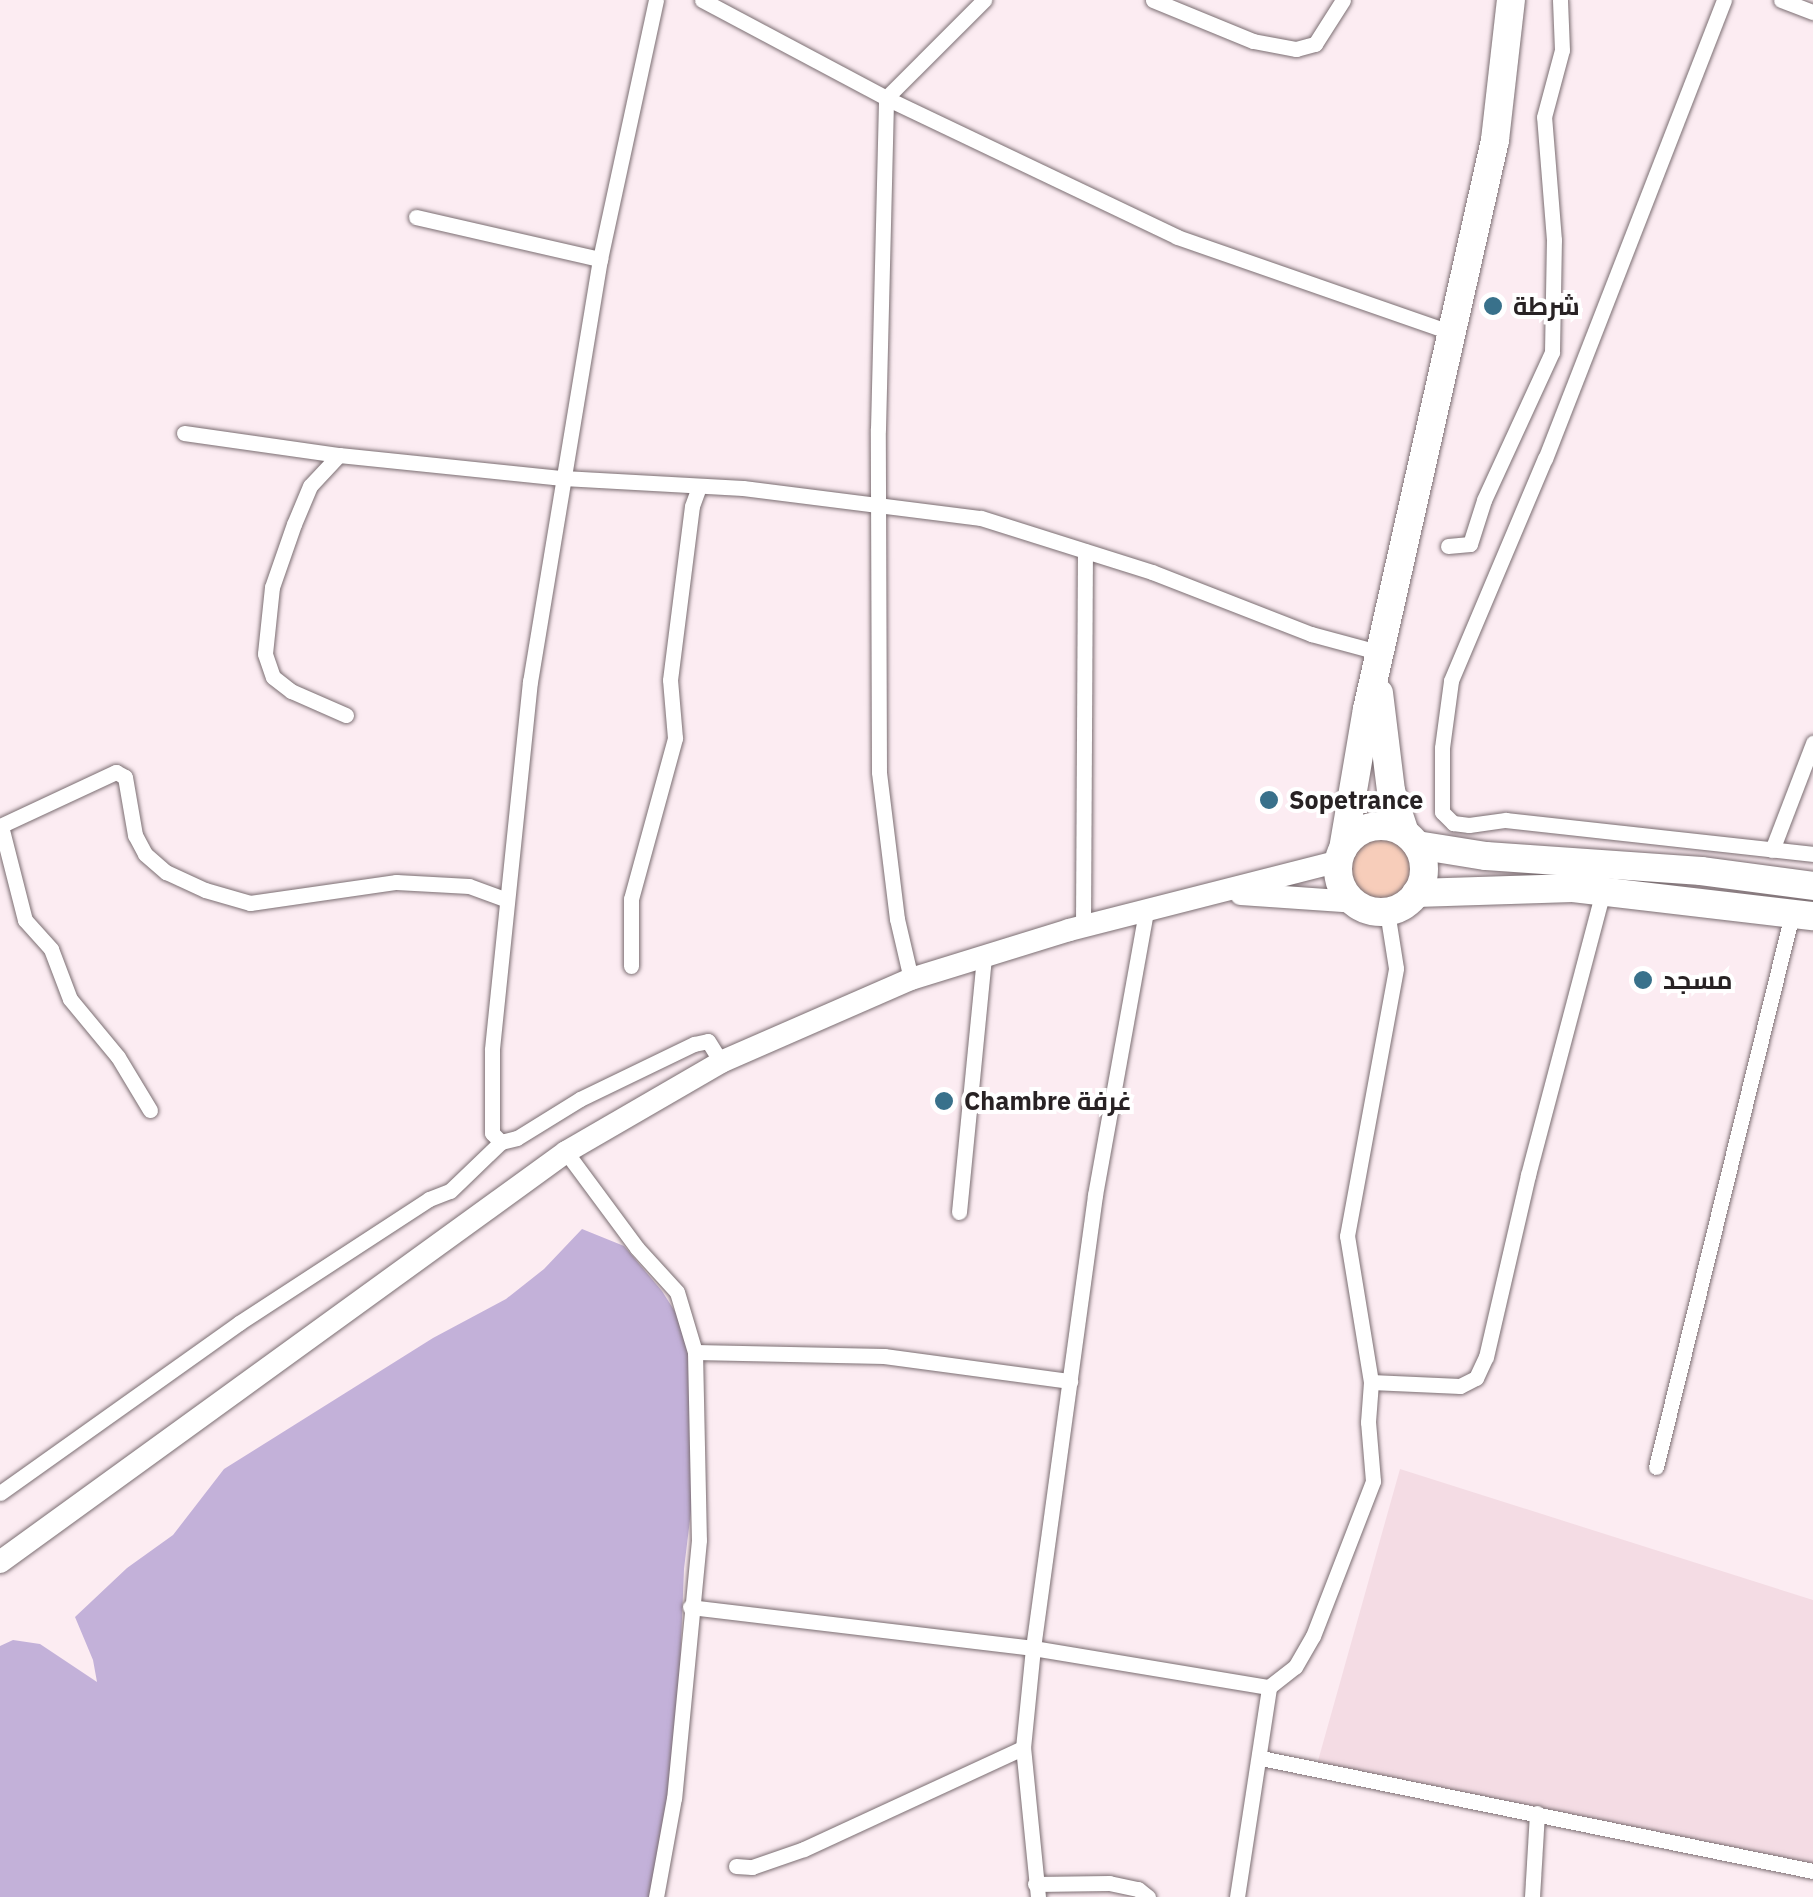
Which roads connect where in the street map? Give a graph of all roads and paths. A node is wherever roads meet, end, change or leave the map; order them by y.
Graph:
1 (656, 0) edge
2 (702, 0) edge
3 (984, 0) edge
4 (1152, 0) edge
5 (1343, 0) edge
6 (1511, 0) edge
7 (1560, 0) edge
8 (1724, 0) edge
9 (1781, 0) edge
10 (1813, 12) edge
11 (886, 98) junction
12 (416, 217) dead end
13 (600, 259) junction
14 (1453, 333) junction
15 (184, 433) dead end
16 (339, 455) junction
17 (563, 478) junction
18 (699, 488) junction
19 (878, 503) junction
20 (1448, 546) dead end
21 (1085, 551) junction
22 (1380, 664) junction
23 (346, 715) dead end
24 (1813, 742) edge
25 (0, 826) edge
26 (1411, 839) junction
27 (1772, 850) junction
28 (1813, 854) edge
29 (1341, 855) junction
30 (1813, 886) edge
31 (1603, 892) junction
32 (1227, 893) junction
33 (1416, 893) junction
34 (507, 900) junction
35 (1354, 902) junction
36 (1146, 912) junction
37 (1387, 912) junction
38 (1802, 915) edge
39 (1083, 927) junction
40 (984, 957) junction
41 (632, 966) dead end
42 (911, 979) junction
43 (721, 1062) junction
44 (150, 1110) dead end
45 (502, 1142) junction
46 (566, 1152) junction
47 (960, 1212) dead end
48 (695, 1352) junction
49 (1070, 1381) junction
50 (1371, 1382) junction
51 (1656, 1467) dead end
52 (0, 1493) edge
53 (0, 1562) edge
54 (690, 1607) junction
55 (1033, 1648) junction
56 (1269, 1687) junction
57 (1023, 1748) junction
58 (1261, 1758) junction
59 (1537, 1813) junction
60 (736, 1866) dead end
61 (1813, 1871) edge
62 (1037, 1890) edge
63 (656, 1897) edge
64 (1148, 1897) edge
65 (1237, 1897) edge
66 (1532, 1897) edge

1 - 13 street
2 - 11 street
3 - 11 street
4 - 5 street
6 - 14 highway
7 - 20 street
8 - 27 street
9 - 10 street
11 - 14 street
11 - 19 street
12 - 13 street
13 - 17 street
14 - 22 highway
15 - 16 street
16 - 17 street
16 - 23 street
17 - 18 street
17 - 34 street
18 - 19 street
18 - 41 street
19 - 21 street
19 - 42 street
21 - 22 street
21 - 39 street
22 - 26 highway
22 - 29 highway
24 - 27 street
25 - 34 street
25 - 44 street
26 - 29 highway
26 - 30 highway
26 - 33 highway
27 - 28 street
29 - 32 main road
29 - 35 highway
31 - 33 highway
31 - 38 highway
31 - 50 street
32 - 35 main road
32 - 36 main road
33 - 37 highway
34 - 45 street
35 - 37 highway
36 - 39 main road
36 - 49 street
37 - 50 street
38 - 51 street
39 - 40 main road
40 - 42 main road
40 - 47 street
42 - 43 main road
43 - 45 street
43 - 46 main road
45 - 52 street
46 - 48 street
46 - 53 main road
48 - 49 street
48 - 54 street
49 - 55 street
50 - 56 street
54 - 55 street
54 - 63 street
55 - 56 street
55 - 57 street
56 - 58 street
57 - 60 street
57 - 62 street
58 - 59 street
58 - 65 street
59 - 61 street
59 - 66 street
62 - 64 street

